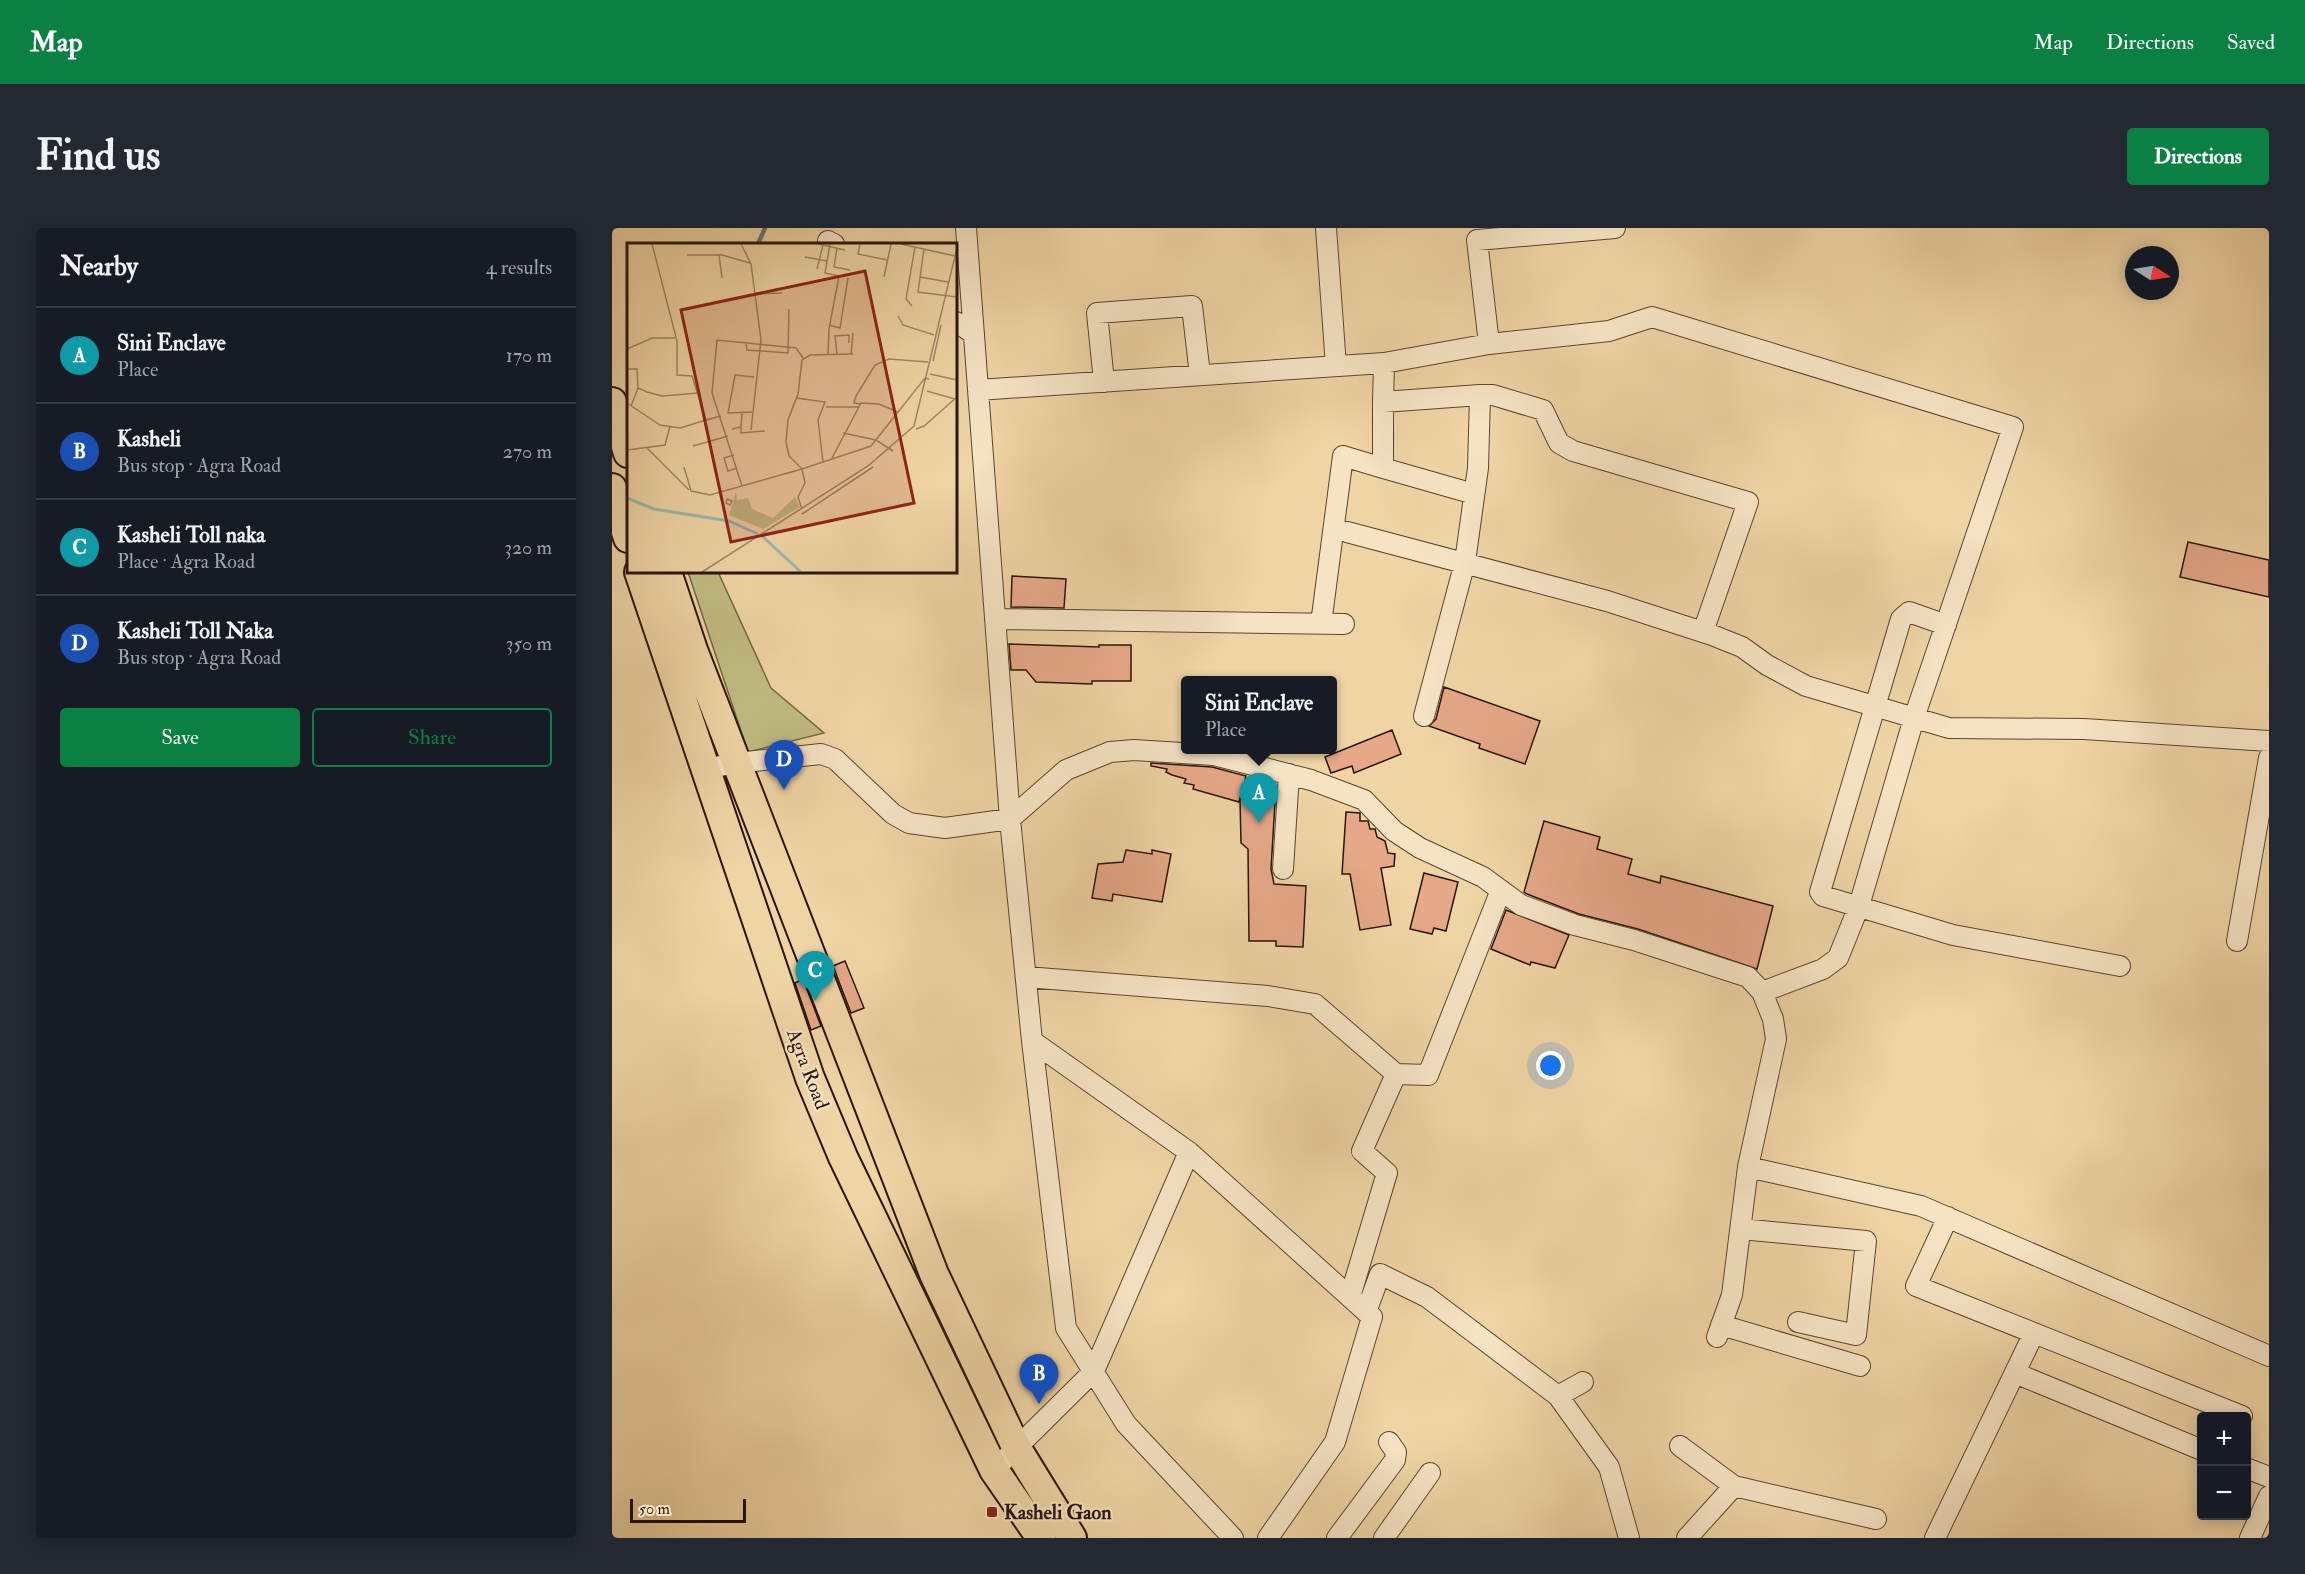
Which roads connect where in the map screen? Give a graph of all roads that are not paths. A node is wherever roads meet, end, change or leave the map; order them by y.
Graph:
1 (966, 228) edge
2 (1326, 228) edge
3 (1615, 228) edge
4 (1477, 234) edge
5 (957, 323) edge
6 (974, 334) junction
7 (1489, 344) junction
8 (1384, 363) junction
9 (1336, 366) junction
10 (1200, 375) junction
11 (1104, 382) junction
12 (978, 390) junction
13 (1480, 395) junction
14 (612, 402) edge
15 (1383, 402) junction
16 (627, 450) edge
17 (1383, 468) junction
18 (612, 488) edge
19 (1474, 494) junction
20 (1347, 532) dead end
21 (627, 535) edge
22 (1465, 562) junction
23 (640, 573) edge
24 (667, 573) edge
25 (995, 619) junction
26 (1321, 624) junction
27 (1344, 624) dead end
28 (1946, 625) junction
29 (1703, 632) junction
30 (680, 654) junction
31 (1875, 708) junction
32 (1424, 716) dead end
33 (1914, 718) junction
34 (2269, 741) edge
35 (1181, 753) edge
36 (1198, 754) edge
37 (2269, 758) edge
38 (736, 763) junction
39 (705, 769) junction
40 (1289, 774) junction
41 (1010, 819) junction
42 (1283, 869) dead end
43 (1501, 890) junction
44 (1859, 906) junction
45 (2236, 941) dead end
46 (2120, 966) dead end
47 (1026, 977) junction
48 (1762, 992) junction
49 (1032, 1041) junction
50 (1395, 1074) junction
51 (1189, 1152) junction
52 (1748, 1167) junction
53 (1948, 1218) junction
54 (1741, 1229) junction
55 (1350, 1297) junction
56 (1366, 1312) junction
57 (1798, 1322) dead end
58 (2034, 1333) junction
59 (2269, 1356) edge
60 (1860, 1366) dead end
61 (1094, 1371) junction
62 (2015, 1373) junction
63 (1582, 1382) dead end
64 (1558, 1396) junction
65 (2232, 1412) edge
66 (1389, 1442) dead end
67 (1680, 1446) dead end
68 (1016, 1447) junction
69 (2197, 1448) edge
70 (994, 1470) junction
71 (2251, 1470) edge
72 (1430, 1473) dead end
73 (2269, 1477) edge
74 (1734, 1486) junction
75 (2269, 1496) edge
76 (1876, 1519) dead end
77 (1041, 1538) edge
78 (1072, 1538) edge
79 (1233, 1538) edge
80 (1268, 1538) edge
81 (1337, 1538) edge
82 (1384, 1538) edge
83 (1629, 1538) edge
84 (1688, 1538) edge
85 (1935, 1538) edge
86 (2250, 1538) edge

1 - 6 street
2 - 9 street
3 - 4 street
4 - 7 street
5 - 6 street
6 - 12 street
7 - 8 street
7 - 28 street
8 - 9 street
8 - 15 street
9 - 10 street
10 - 11 street
10 - 11 street
11 - 12 street
12 - 25 street
13 - 15 street
13 - 19 street
13 - 29 street
14 - 16 highway
15 - 17 street
17 - 19 street
17 - 26 street
18 - 21 highway
19 - 22 street
20 - 22 street
22 - 29 street
22 - 32 street
23 - 30 highway, Agra Road
24 - 30 highway, Agra Road
25 - 26 street
25 - 41 street
26 - 27 street
28 - 31 street
28 - 33 street
29 - 31 street
30 - 38 highway
30 - 39 highway, Agra Road
31 - 33 street
31 - 44 street
33 - 34 street
33 - 44 street
35 - 41 street
36 - 40 street
37 - 45 street
38 - 39 street
38 - 41 street
38 - 68 highway
39 - 70 highway, Agra Road
40 - 42 street
40 - 43 street
41 - 47 street
43 - 48 street
43 - 50 street
44 - 46 street
44 - 48 street
47 - 49 street
47 - 50 street
48 - 52 street
49 - 51 street
49 - 61 street
50 - 55 street
51 - 55 street
51 - 61 street
52 - 53 street
52 - 54 street
53 - 58 street
53 - 59 street
54 - 57 street
54 - 60 street
55 - 56 street
56 - 64 street
56 - 80 street
58 - 62 street
58 - 65 street
61 - 68 street
61 - 79 street
62 - 69 street
62 - 85 street
63 - 64 street
64 - 83 street
66 - 81 street
67 - 74 street
68 - 70 street
68 - 78 highway
70 - 77 highway, Agra Road
71 - 73 street
72 - 82 street
74 - 76 street
74 - 84 street
75 - 86 street

